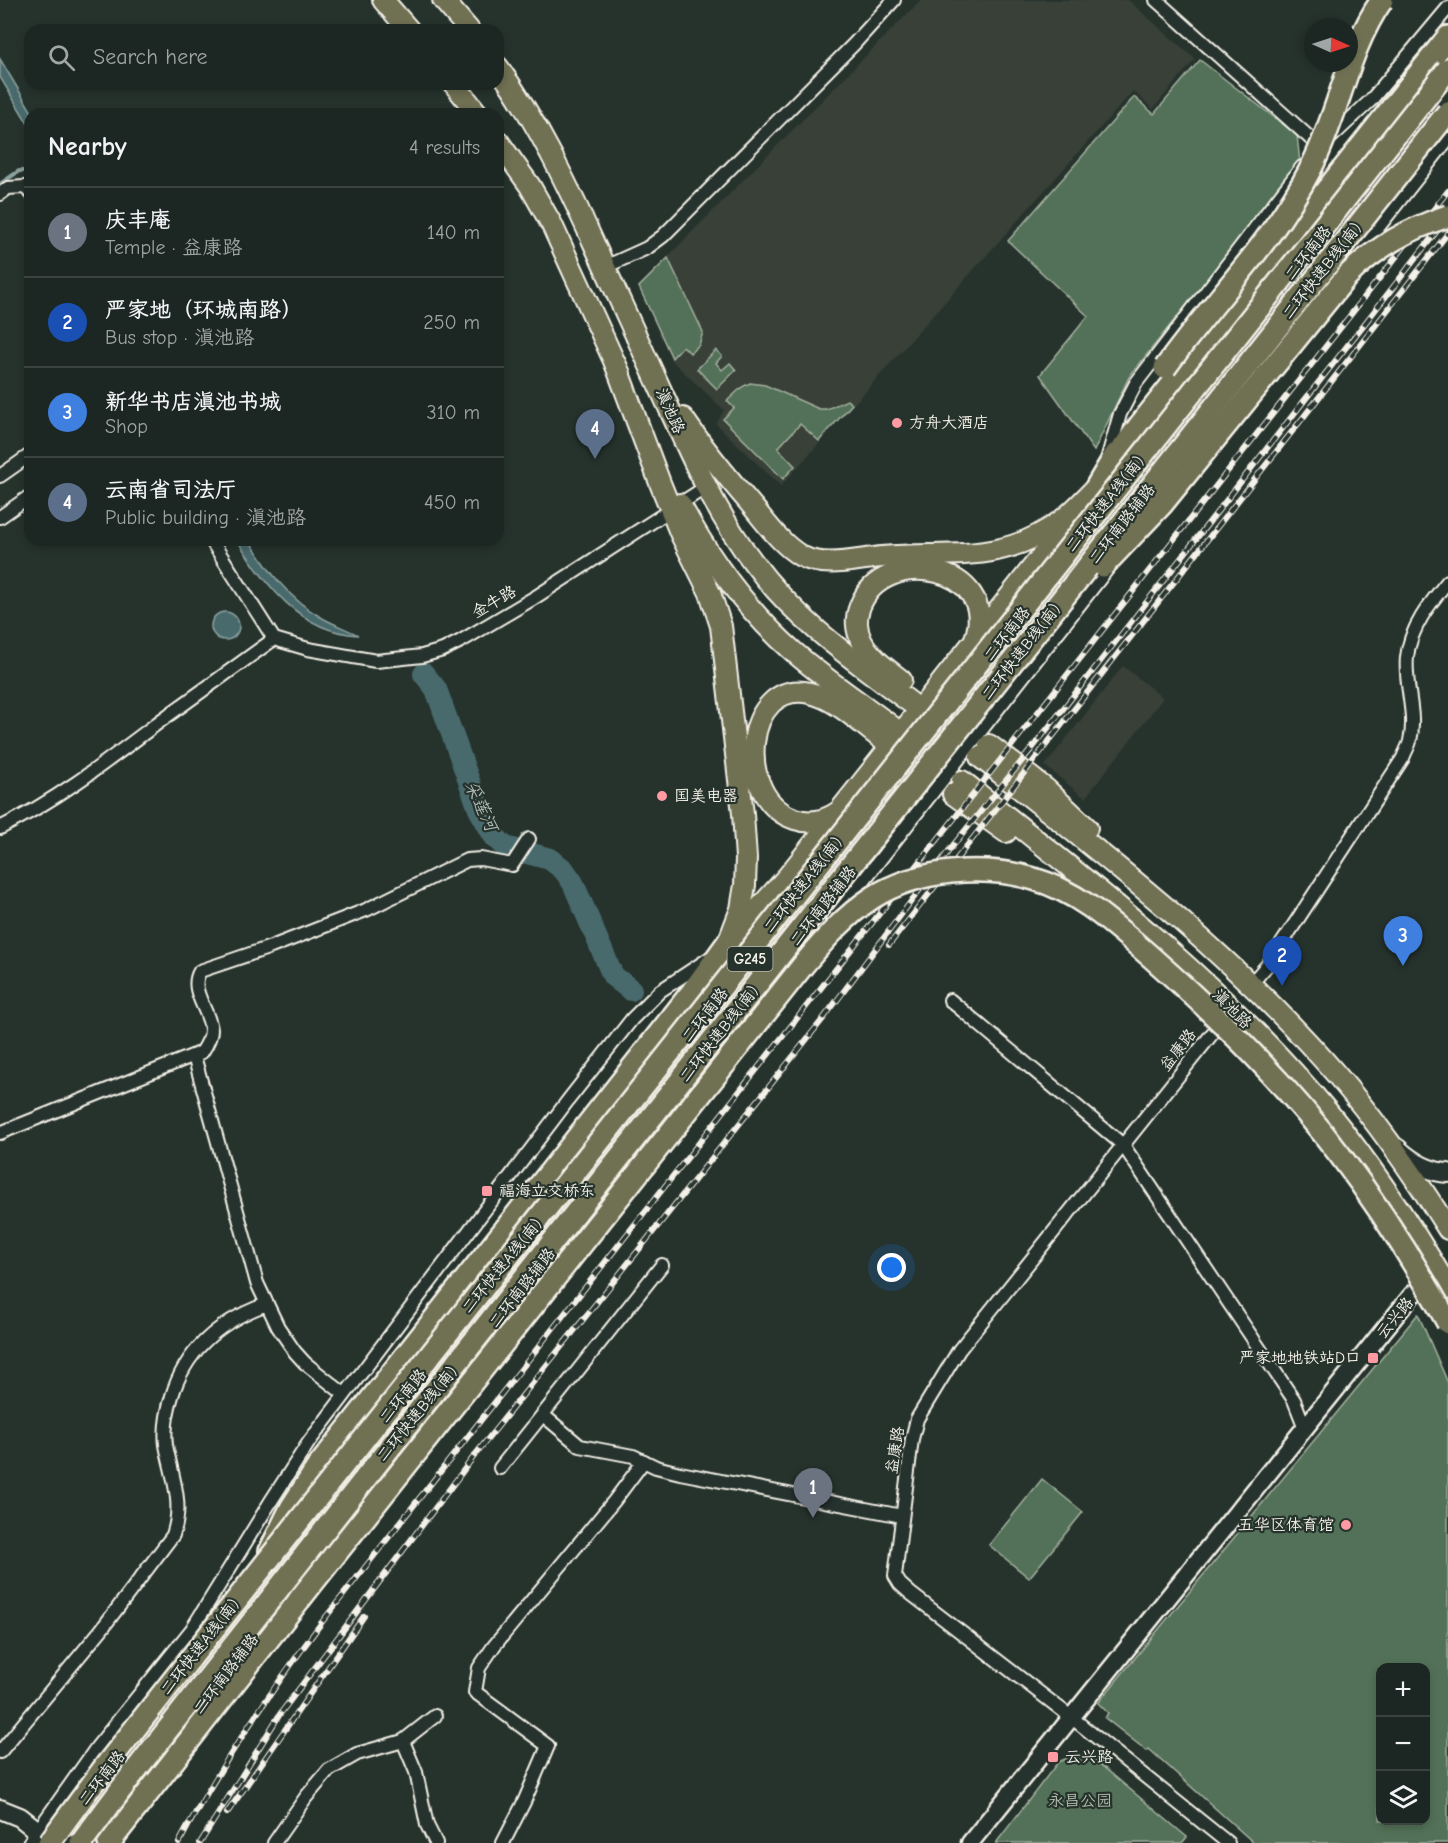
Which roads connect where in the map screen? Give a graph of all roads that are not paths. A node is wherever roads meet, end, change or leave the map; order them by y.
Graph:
1 (383, 0) edge
2 (443, 0) edge
3 (894, 0) edge
4 (1156, 0) edge
5 (1382, 0) edge
6 (1448, 8) edge
7 (404, 24) edge
8 (464, 24) edge
9 (1448, 37) edge
10 (1448, 69) edge
11 (504, 76) edge
12 (1448, 76) edge
13 (459, 90) edge
14 (1448, 106) edge
15 (473, 108) edge
16 (1448, 112) edge
17 (1448, 139) edge
18 (1320, 147) junction
19 (504, 150) edge
20 (24, 187) edge
21 (0, 194) edge
22 (1448, 216) edge
23 (605, 267) junction
24 (643, 351) junction
25 (1172, 372) junction
26 (1201, 388) junction
27 (24, 458) edge
28 (0, 476) edge
29 (1097, 486) junction
30 (706, 488) junction
31 (24, 500) edge
32 (678, 509) junction
33 (0, 516) edge
34 (723, 518) junction
35 (215, 546) edge
36 (1448, 581) edge
37 (1050, 615) junction
38 (274, 639) junction
39 (975, 640) junction
40 (985, 751) tunnel mouth
41 (958, 787) tunnel mouth
42 (840, 810) junction
43 (0, 828) edge
44 (529, 839) dead end
45 (729, 941) junction
46 (1251, 984) junction
47 (950, 1000) dead end
48 (1232, 1009) junction
49 (676, 1052) junction
50 (194, 1056) junction
51 (1378, 1127) junction
52 (0, 1132) edge
53 (1123, 1145) junction
54 (1448, 1173) edge
55 (1448, 1229) edge
56 (662, 1265) dead end
57 (1444, 1281) edge
58 (267, 1304) junction
59 (1448, 1323) edge
60 (344, 1394) junction
61 (459, 1398) junction
62 (543, 1415) junction
63 (1305, 1428) junction
64 (404, 1430) junction
65 (644, 1461) junction
66 (500, 1468) dead end
67 (364, 1492) junction
68 (902, 1516) junction
69 (292, 1571) junction
70 (249, 1584) junction
71 (299, 1600) junction
72 (435, 1716) dead end
73 (1071, 1718) junction
74 (403, 1741) junction
75 (0, 1752) edge
76 (0, 1809) edge
77 (44, 1840) edge
78 (79, 1843) edge
79 (109, 1843) edge
80 (122, 1843) edge
81 (274, 1843) edge
82 (436, 1843) edge
83 (503, 1843) edge
84 (970, 1843) edge
85 (1228, 1843) edge

1 - 7 main road
2 - 8 main road
3 - 23 street
4 - 18 street
5 - 25 highway, bridge
6 - 18 street
9 - 25 highway
10 - 70 highway, 二环快速A线(南), bridge
11 - 23 main road, 滇池路
12 - 26 main road, 二环南路 / G245
13 - 15 main road
14 - 78 main road, 二环南路 / G245
16 - 37 highway, 二环快速B线(南), bridge
17 - 80 street, 二环南路辅路
18 - 29 street
19 - 32 main road
20 - 21 street
22 - 37 highway, bridge
23 - 24 main road, 滇池路
24 - 29 main road
24 - 30 main road, 滇池路
25 - 29 highway
26 - 29 main road
26 - 49 main road, 二环南路 / G245
27 - 28 street
29 - 39 main road
30 - 32 street, 金牛路
30 - 34 main road, 滇池路
31 - 33 street
32 - 34 main road
32 - 38 street, 金牛路
32 - 42 main road
32 - 45 main road
34 - 39 main road, 滇池路
35 - 38 street
36 - 46 street
37 - 64 highway, 二环快速B线(南), bridge
38 - 43 street
39 - 42 main road
40 - 46 main road, 滇池路
41 - 48 main road, 滇池路
42 - 45 main road
44 - 50 street
45 - 49 main road
45 - 60 street
45 - 70 highway, bridge
46 - 51 main road, 滇池路
47 - 53 street
48 - 53 street, 益康路
48 - 57 main road, 滇池路
49 - 77 main road, 二环南路 / G245
50 - 52 street
50 - 58 street
51 - 54 main road
51 - 55 main road, 滇池路
53 - 63 street
53 - 68 street, 益康路
56 - 62 street
57 - 63 street, 云兴路
58 - 60 street
58 - 75 street
59 - 61 highway, bridge
60 - 77 street
61 - 67 highway, bridge
61 - 71 highway, bridge
62 - 65 street
62 - 66 street
63 - 73 street, 云兴路
64 - 67 highway, bridge
64 - 69 highway, 二环快速B线(南), bridge
65 - 68 street
65 - 83 street
67 - 69 highway, bridge
67 - 71 highway, bridge
68 - 73 street, 益康路
69 - 78 highway, 二环快速B线(南), bridge
70 - 77 highway, 二环快速A线(南), bridge
71 - 79 highway
72 - 74 street
73 - 84 street, 云兴路
73 - 85 street, 益康路
74 - 81 street
74 - 82 street
76 - 77 main road

